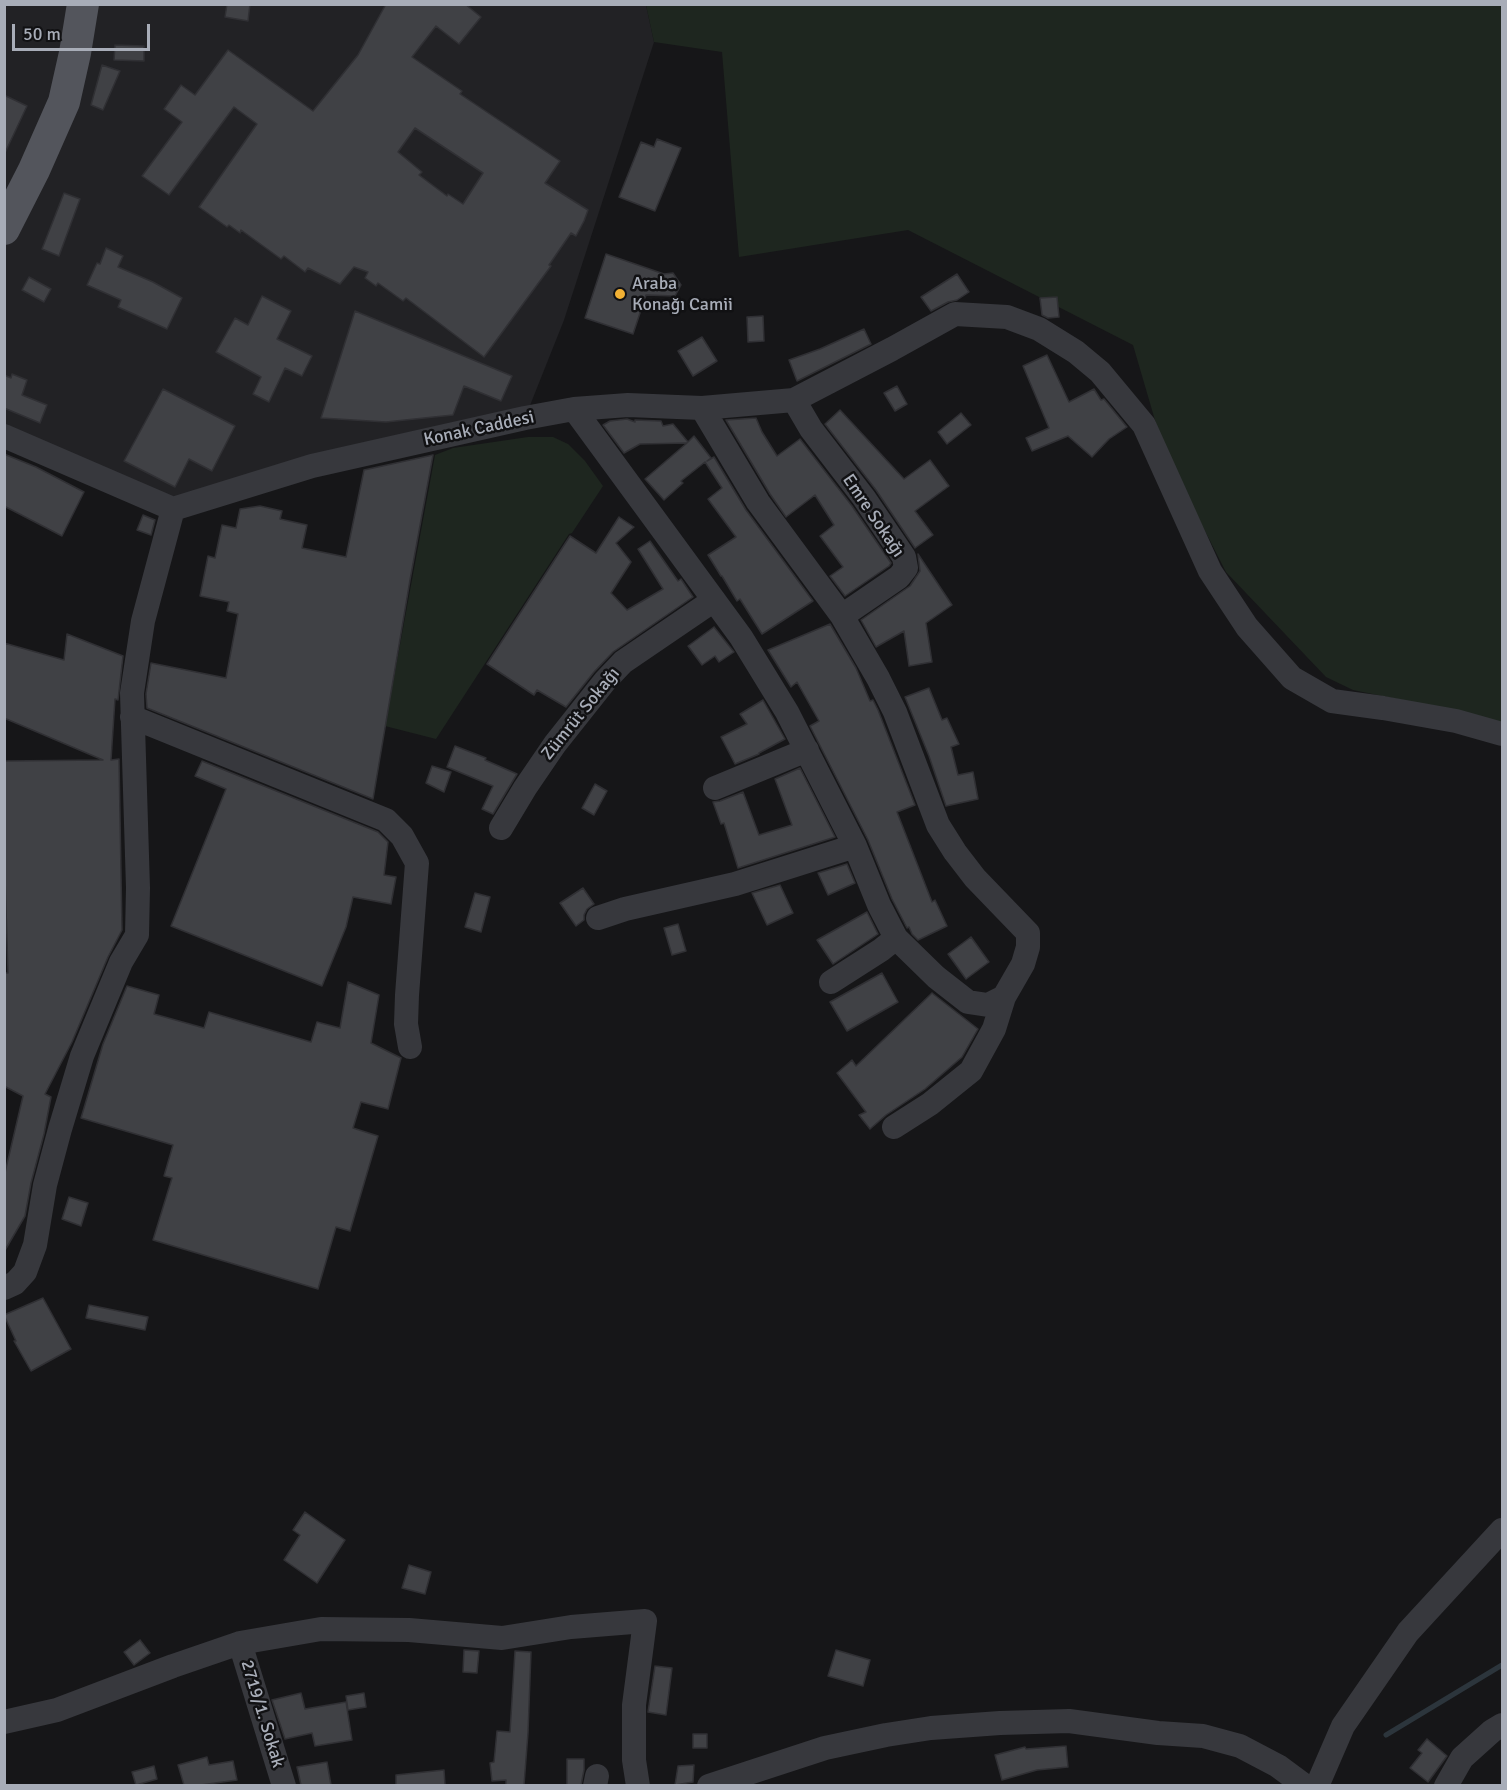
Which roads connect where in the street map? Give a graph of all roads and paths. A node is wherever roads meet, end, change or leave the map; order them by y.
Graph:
1 (83, 4) edge
2 (4, 229) edge
3 (794, 400) junction
4 (702, 408) junction
5 (574, 409) junction
6 (4, 436) edge
7 (173, 509) junction
8 (714, 600) junction
9 (842, 616) junction
10 (132, 717) junction
11 (1503, 734) edge
12 (807, 750) junction
13 (715, 788) dead end
14 (501, 828) dead end
15 (855, 846) junction
16 (598, 918) dead end
17 (896, 938) junction
18 (831, 982) dead end
19 (1005, 997) junction
20 (410, 1047) dead end
21 (894, 1127) dead end
22 (4, 1288) edge
23 (1503, 1530) edge
24 (240, 1643) junction
25 (4, 1722) edge
26 (1503, 1725) edge
27 (284, 1785) edge
28 (638, 1785) edge
29 (709, 1785) edge
30 (1305, 1785) edge
31 (1317, 1785) edge
32 (1446, 1785) edge

1 - 2 main road
3 - 4 street, Konak Caddesi
3 - 9 street, Emre Sokağı
3 - 11 street, Konak Caddesi
4 - 5 street, Konak Caddesi
4 - 9 street
5 - 7 street, Konak Caddesi
5 - 8 street
6 - 7 street
7 - 10 street
8 - 12 street
8 - 14 street, Zümrüt Sokağı
9 - 19 street
10 - 20 street
10 - 22 street
12 - 13 street
12 - 15 street
15 - 16 street
15 - 17 street
17 - 18 street
17 - 19 street
19 - 21 street
23 - 31 street
24 - 25 street
24 - 27 street, 2719/1. Sokak
24 - 28 street
26 - 32 street
29 - 30 street

